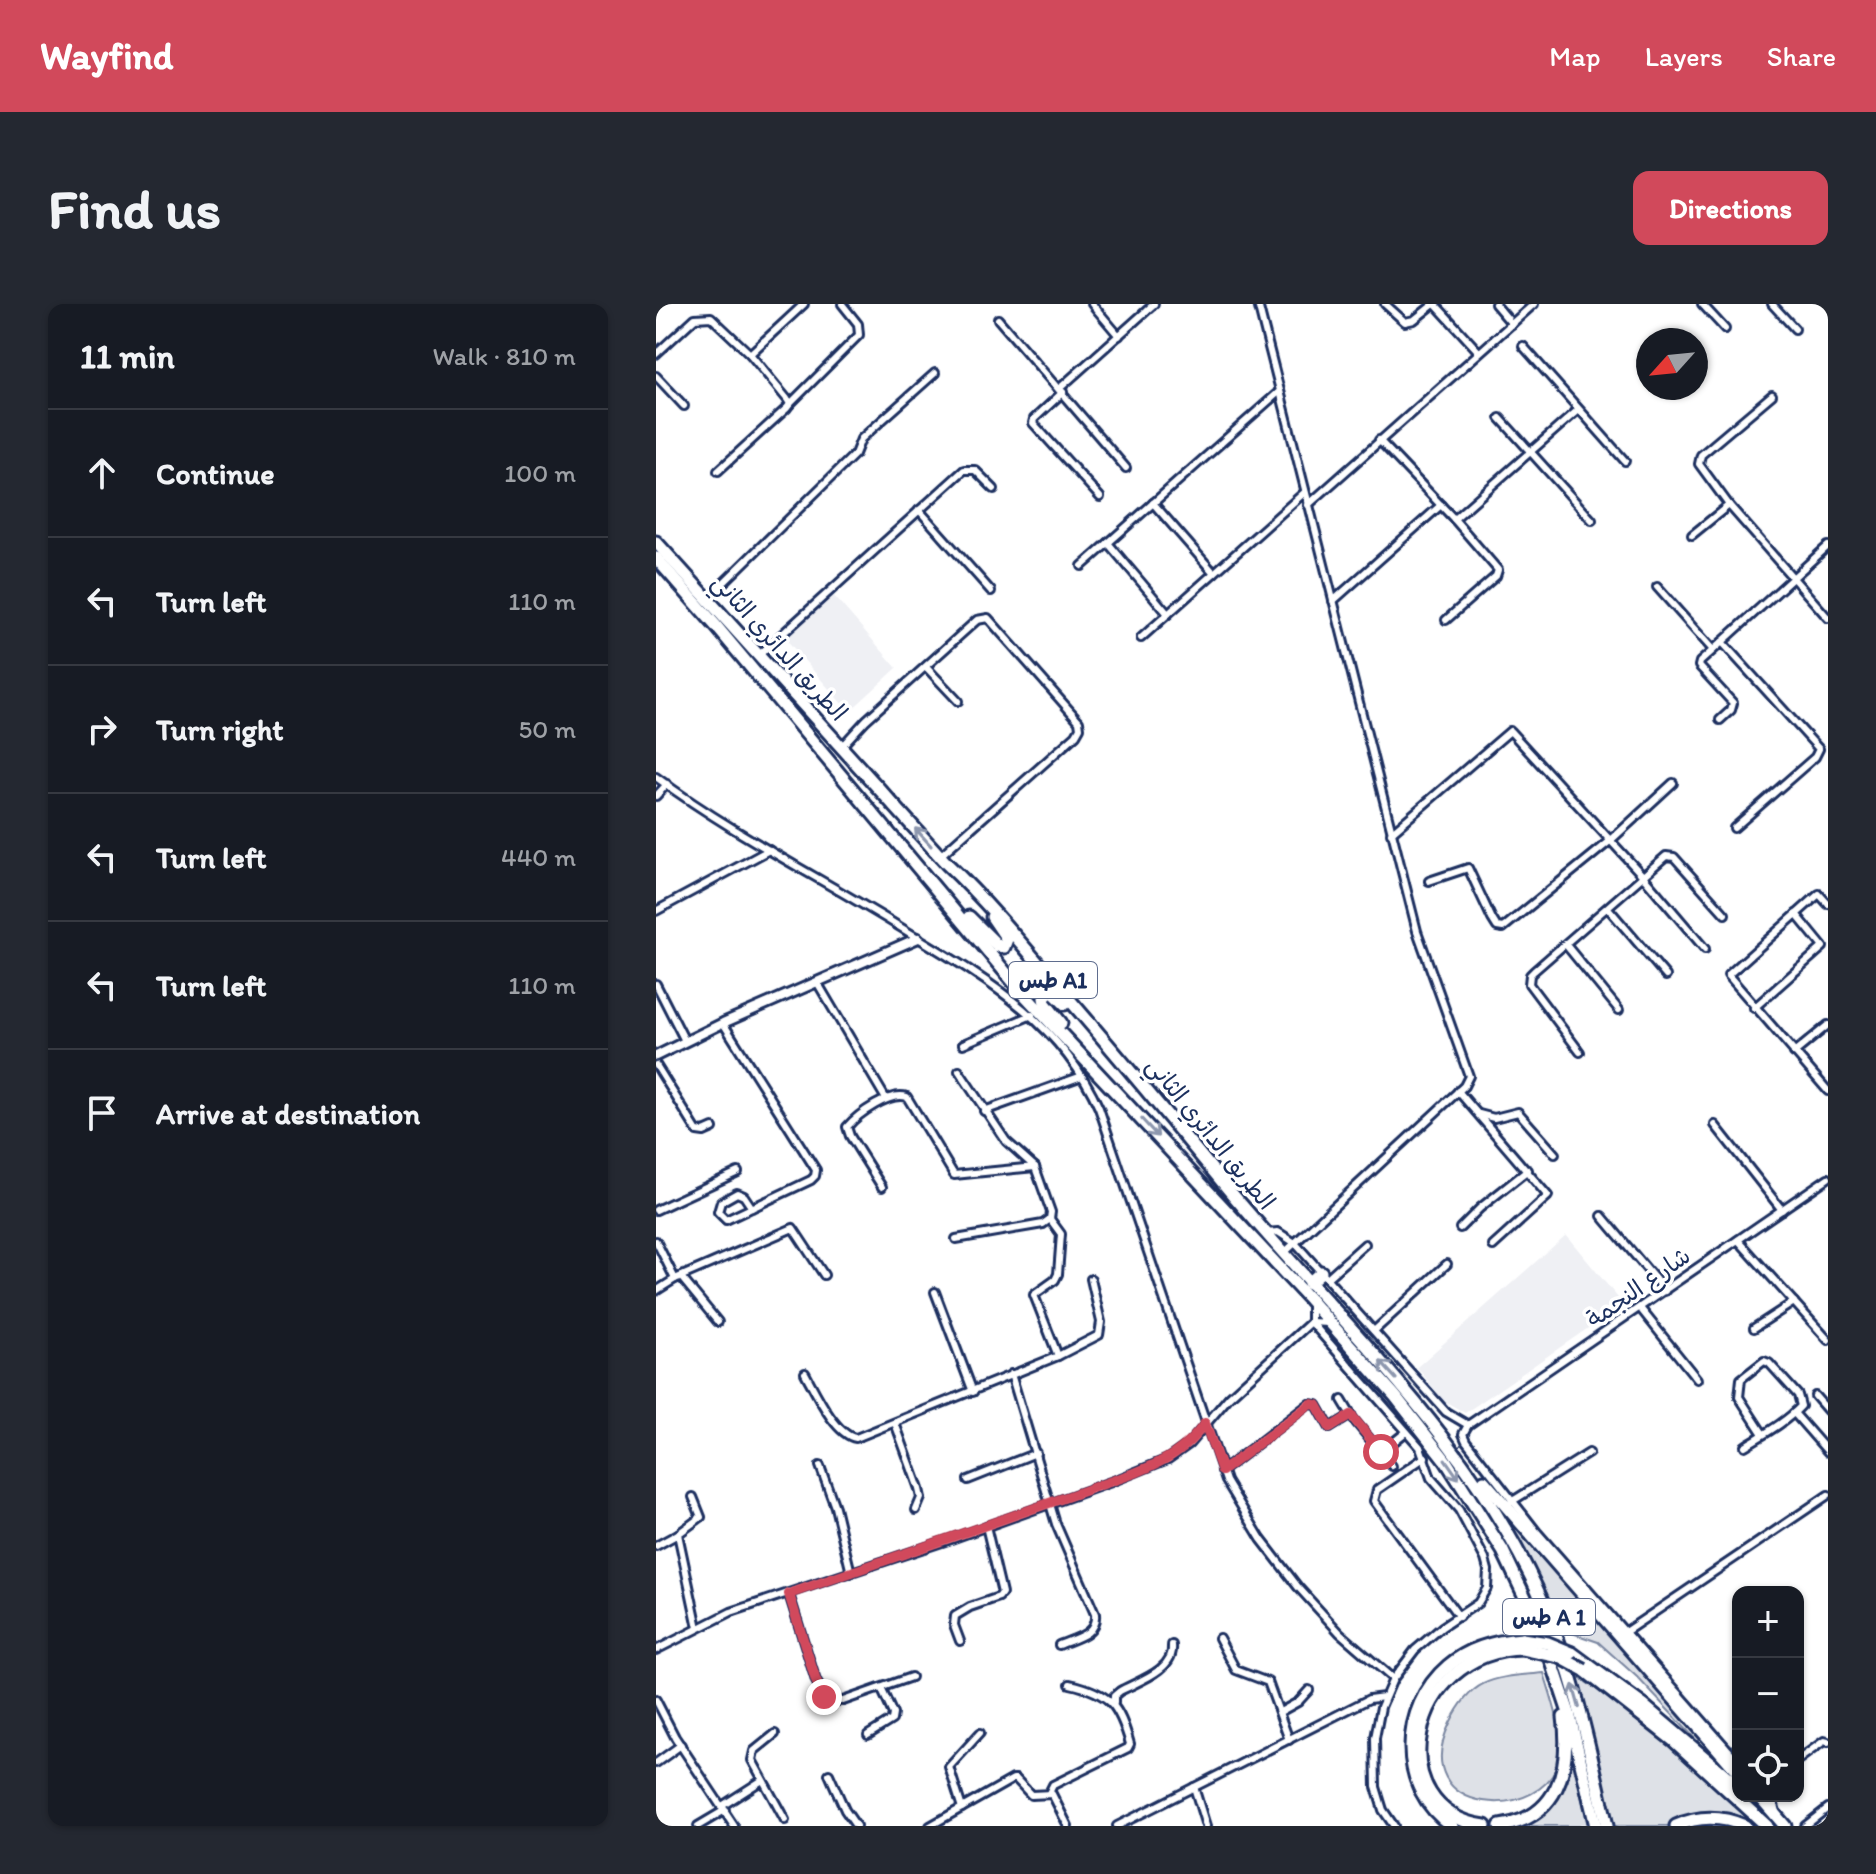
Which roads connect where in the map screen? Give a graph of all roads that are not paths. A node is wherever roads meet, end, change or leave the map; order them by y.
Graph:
1 (804, 304) edge
2 (842, 304) edge
3 (1092, 304) edge
4 (1154, 304) edge
5 (1258, 304) edge
6 (1385, 304) edge
7 (1434, 304) edge
8 (1495, 304) edge
9 (1534, 304) edge
10 (1702, 304) edge
11 (1772, 304) edge
12 (998, 319) dead end
13 (1512, 324) junction
14 (1725, 329) dead end
15 (1795, 329) dead end
16 (1119, 336) junction
17 (1523, 346) dead end
18 (1479, 352) junction
19 (656, 354) edge
20 (750, 354) junction
21 (935, 373) dead end
22 (656, 376) edge
23 (1061, 390) junction
24 (1280, 391) junction
25 (1772, 395) dead end
26 (790, 404) junction
27 (684, 406) dead end
28 (1578, 410) junction
29 (1500, 418) dead end
30 (1379, 440) junction
31 (1531, 451) junction
32 (1625, 461) dead end
33 (1126, 468) dead end
34 (718, 471) dead end
35 (994, 489) dead end
36 (1305, 492) junction
37 (1100, 497) dead end
38 (1153, 503) junction
39 (1308, 505) junction
40 (1441, 505) junction
41 (1729, 505) junction
42 (919, 510) junction
43 (1454, 519) junction
44 (1592, 520) dead end
45 (1692, 535) dead end
46 (656, 542) edge
47 (1108, 543) junction
48 (1828, 546) edge
49 (656, 558) edge
50 (1082, 566) dead end
51 (1214, 573) junction
52 (1791, 578) junction
53 (1657, 587) dead end
54 (991, 591) dead end
55 (707, 599) junction
56 (1333, 601) junction
57 (1168, 614) junction
58 (1828, 618) edge
59 (1446, 620) dead end
60 (1141, 638) dead end
61 (1722, 642) junction
62 (1713, 650) junction
63 (758, 656) junction
64 (926, 667) junction
65 (758, 676) junction
66 (958, 701) dead end
67 (1720, 720) dead end
68 (841, 747) junction
69 (656, 777) edge
70 (1673, 783) dead end
71 (667, 784) junction
72 (656, 796) edge
73 (1734, 828) dead end
74 (1391, 833) junction
75 (1610, 841) junction
76 (769, 850) junction
77 (944, 860) junction
78 (1643, 876) junction
79 (1429, 881) dead end
80 (1828, 904) edge
81 (1608, 908) junction
82 (656, 911) edge
83 (1725, 914) dead end
84 (1796, 914) junction
85 (918, 938) junction
86 (1566, 945) junction
87 (1705, 949) dead end
88 (1666, 976) dead end
89 (816, 981) junction
90 (656, 984) edge
91 (1754, 1008) junction
92 (1619, 1010) dead end
93 (1032, 1015) junction
94 (723, 1023) junction
95 (1828, 1025) edge
96 (685, 1041) junction
97 (963, 1044) dead end
98 (1580, 1052) dead end
99 (1794, 1053) junction
100 (657, 1056) edge
101 (656, 1065) edge
102 (959, 1071) dead end
103 (1082, 1076) junction
104 (1146, 1087) junction
105 (1458, 1091) junction
106 (1828, 1091) edge
107 (886, 1099) junction
108 (1124, 1101) junction
109 (984, 1111) junction
110 (1477, 1114) junction
111 (1715, 1125) dead end
112 (713, 1128) dead end
113 (1555, 1154) dead end
114 (1035, 1167) junction
115 (1528, 1170) junction
116 (738, 1172) dead end
117 (1828, 1178) edge
118 (882, 1187) dead end
119 (752, 1208) junction
120 (656, 1210) edge
121 (1782, 1210) junction
122 (1602, 1216) dead end
123 (1050, 1219) junction
124 (1460, 1228) dead end
125 (1265, 1233) junction
126 (956, 1239) dead end
127 (1738, 1240) junction
128 (656, 1241) edge
129 (1295, 1243) junction
130 (1365, 1244) dead end
131 (1493, 1246) dead end
132 (1283, 1254) junction
133 (1447, 1264) dead end
134 (824, 1275) dead end
135 (1324, 1275) junction
136 (678, 1278) junction
137 (1091, 1279) dead end
138 (1309, 1283) junction
139 (656, 1291) edge
140 (1665, 1291) junction
141 (935, 1292) dead end
142 (1309, 1299) junction
143 (1794, 1302) junction
144 (1640, 1308) junction
145 (718, 1322) dead end
146 (1311, 1322) junction
147 (1331, 1323) junction
148 (1754, 1328) dead end
149 (1374, 1331) junction
150 (1828, 1340) edge
151 (1058, 1356) junction
152 (805, 1373) dead end
153 (1011, 1374) junction
154 (1376, 1375) junction
155 (1697, 1379) dead end
156 (1366, 1384) junction
157 (973, 1392) junction
158 (1815, 1396) dead end
159 (1342, 1400) dead end
160 (1828, 1411) edge
161 (1794, 1413) junction
162 (1351, 1415) junction
163 (895, 1423) junction
164 (1205, 1423) junction
165 (1468, 1425) junction
166 (1439, 1430) junction
167 (1406, 1432) junction
168 (1763, 1434) junction
169 (1745, 1446) dead end
170 (1381, 1452) junction
171 (1828, 1452) edge
172 (1036, 1453) junction
173 (1589, 1453) dead end
174 (1425, 1457) junction
175 (820, 1466) dead end
176 (1392, 1466) dead end
177 (1222, 1471) junction
178 (968, 1480) dead end
179 (693, 1497) dead end
180 (1826, 1499) edge
181 (1511, 1502) junction
182 (1050, 1503) junction
183 (916, 1510) dead end
184 (986, 1526) junction
185 (678, 1534) junction
186 (656, 1546) edge
187 (851, 1573) junction
188 (789, 1594) junction
189 (1459, 1617) junction
190 (698, 1628) junction
191 (1625, 1632) junction
192 (1219, 1638) dead end
193 (960, 1641) dead end
194 (1522, 1644) junction
195 (1059, 1645) dead end
196 (1172, 1645) dead end
197 (656, 1650) edge
198 (1550, 1654) joint
199 (1557, 1673) junction
200 (911, 1677) dead end
201 (1393, 1679) junction
202 (1070, 1684) dead end
203 (881, 1688) junction
204 (1309, 1690) dead end
205 (1384, 1697) junction
206 (656, 1700) edge
207 (1114, 1703) junction
208 (1280, 1712) junction
209 (980, 1733) dead end
210 (775, 1734) dead end
211 (868, 1735) dead end
212 (1289, 1740) junction
213 (1828, 1742) edge
214 (681, 1745) junction
215 (1732, 1751) edge
216 (1804, 1756) edge
217 (656, 1763) edge
218 (1732, 1765) edge
219 (829, 1774) dead end
220 (761, 1781) junction
221 (1732, 1781) edge
222 (1194, 1787) junction
223 (1049, 1793) junction
224 (1767, 1802) edge
225 (724, 1808) junction
226 (962, 1808) junction
227 (1828, 1808) edge
228 (785, 1820) dead end
229 (936, 1825) edge
230 (698, 1826) edge
231 (734, 1826) edge
232 (856, 1826) edge
233 (1068, 1826) edge
234 (1117, 1826) edge
235 (1206, 1826) edge
236 (1394, 1826) edge
237 (1452, 1826) edge
238 (1485, 1826) edge
239 (1500, 1826) edge
240 (1596, 1826) edge
241 (1607, 1826) edge
242 (1676, 1826) edge
243 (1745, 1826) edge
244 (1767, 1826) edge
245 (1785, 1826) edge
246 (1805, 1826) edge

1 - 20 street
2 - 26 street
3 - 16 street
4 - 16 street
5 - 24 street
6 - 7 street
7 - 18 street
8 - 13 street
9 - 13 street
10 - 14 street
11 - 15 street
12 - 23 street
13 - 18 street
16 - 23 street
17 - 28 street
18 - 30 street
19 - 20 street
20 - 26 street
21 - 55 street
22 - 27 street
23 - 33 street
23 - 37 street
24 - 36 street
24 - 38 street
25 - 41 street
26 - 34 street
28 - 31 street
28 - 32 street
29 - 31 street
30 - 39 street
30 - 40 street
31 - 43 street
31 - 44 street
35 - 42 street
36 - 39 street
36 - 51 street
38 - 47 street
38 - 51 street
39 - 56 street
40 - 43 street
40 - 56 street
41 - 45 street
41 - 52 street
42 - 54 street
42 - 63 street
43 - 59 street
46 - 55 highway, الطريق الدائري الثاني / طس A1
47 - 50 street
47 - 57 street
48 - 52 street
49 - 65 highway, الطريق الدائري الثاني / طس A1
51 - 57 street
52 - 58 street
52 - 61 street
53 - 62 street
55 - 63 highway, الطريق الدائري الثاني / طس A1
56 - 74 street
57 - 60 street
61 - 62 street
61 - 73 street
62 - 67 street
63 - 68 highway, الطريق الدائري الثاني / طس A1
64 - 66 street
64 - 68 street
64 - 77 street
65 - 77 highway
65 - 108 highway, الطريق الدائري الثاني / طس A1
77 -> 68 highway, الطريق الدائري الثاني / طس A1
69 - 71 street
70 - 75 street
71 - 72 street
71 - 76 street
74 - 75 street
74 - 105 street
75 - 78 street
75 - 79 street
76 - 82 street
76 - 85 street
77 - 104 highway, الطريق الدائري الثاني / طس A1
78 - 81 street
78 - 83 street
78 - 87 street
80 - 84 street
81 - 86 street
81 - 88 street
84 - 91 street
84 - 91 street
85 - 89 street
85 - 93 street
86 - 92 street
86 - 98 street
89 - 94 street
89 - 107 street
90 - 96 street
91 - 99 street
93 - 97 street
93 - 103 street
94 - 96 street
94 - 119 street
95 - 99 street
96 - 100 street
99 - 106 street
101 - 112 street
102 - 109 street
103 - 109 street
103 - 164 street
104 - 108 highway
104 - 125 highway, الطريق الدائري الثاني / طس A1
105 - 110 street
105 - 129 street
107 - 114 street
107 - 118 street
108 -> 142 highway, الطريق الدائري الثاني / طس A1
109 - 114 street
110 - 113 street
110 - 115 street
111 - 121 street
114 - 123 street
115 - 124 street
115 - 131 street
116 - 120 street
117 - 121 street, شارع النجمة
119 - 119 street
121 - 127 street, شارع النجمة
122 - 140 street
123 - 126 street
123 - 151 street
125 - 129 street
125 - 132 highway, الطريق الدائري الثاني / طس A1
127 - 140 street, شارع النجمة
127 - 143 street
128 - 136 street
129 - 132 street
129 - 135 street
130 - 135 street
132 - 138 highway, الطريق الدائري الثاني / طس A1
133 - 149 street
134 - 136 street
135 - 138 highway
135 - 149 street
136 - 139 street
136 - 145 street
137 - 151 street
166 -> 138 highway, الطريق الدائري الثاني / طس A1
140 - 144 street, شارع النجمة
141 - 157 street
142 - 146 street
142 - 147 highway, الطريق الدائري الثاني / طس A1
143 - 148 street
143 - 150 street
144 - 155 street
144 - 165 street, شارع النجمة
146 - 147 street
146 - 156 street
146 - 164 street
147 - 154 highway, الطريق الدائري الثاني / طس A1
149 - 165 street
151 - 153 street
152 - 163 street
153 - 157 street
153 - 172 street
154 - 156 highway
154 -> 198 highway, الطريق الدائري الثاني / طس A1
156 - 167 street
157 - 163 street
158 - 160 street
159 - 162 street
161 - 168 street
161 - 168 street
161 - 171 street
162 - 170 street
162 - 177 street
163 - 183 street
164 - 177 street
164 - 182 street
165 - 181 street
166 - 218 highway
241 -> 166 highway, الطريق الدائري الثاني / طس A 1
167 - 170 street
167 - 174 street
168 - 169 street
170 - 176 street
172 - 178 street
172 - 182 street
173 - 181 street
174 - 189 street
174 - 189 street
175 - 187 street
177 - 201 street
179 - 185 street
180 - 191 street
181 - 191 street
182 - 184 street
182 - 195 street
184 - 187 street
184 - 193 street
185 - 186 street
185 - 190 street
187 - 188 street
188 - 190 street
188 - 203 street
189 - 201 street
190 - 197 street
191 - 215 street
192 - 208 street
194 - 221 highway, bridge
194 - 237 highway
194 - 238 highway
194 - 244 highway, bridge
196 - 207 street
198 - 199 highway, الطريق الدائري الثاني / طس A 1
199 - 239 highway
199 - 240 highway, الطريق الدائري الثاني / طس A 1
200 - 203 street
201 - 205 street
202 - 207 street
203 - 211 street
204 - 208 street
205 - 212 street
205 - 236 street
206 - 214 street
207 - 223 street
208 - 212 street
209 - 226 street
210 - 220 street
212 - 222 street
213 - 216 street
214 - 217 street
214 - 225 street
219 - 232 street
220 - 225 street
220 - 228 street
222 - 234 street
222 - 235 street
223 - 226 street
223 - 233 street
224 - 245 highway
225 - 230 street
225 - 231 street
226 - 229 street
227 - 246 street
242 - 243 highway

